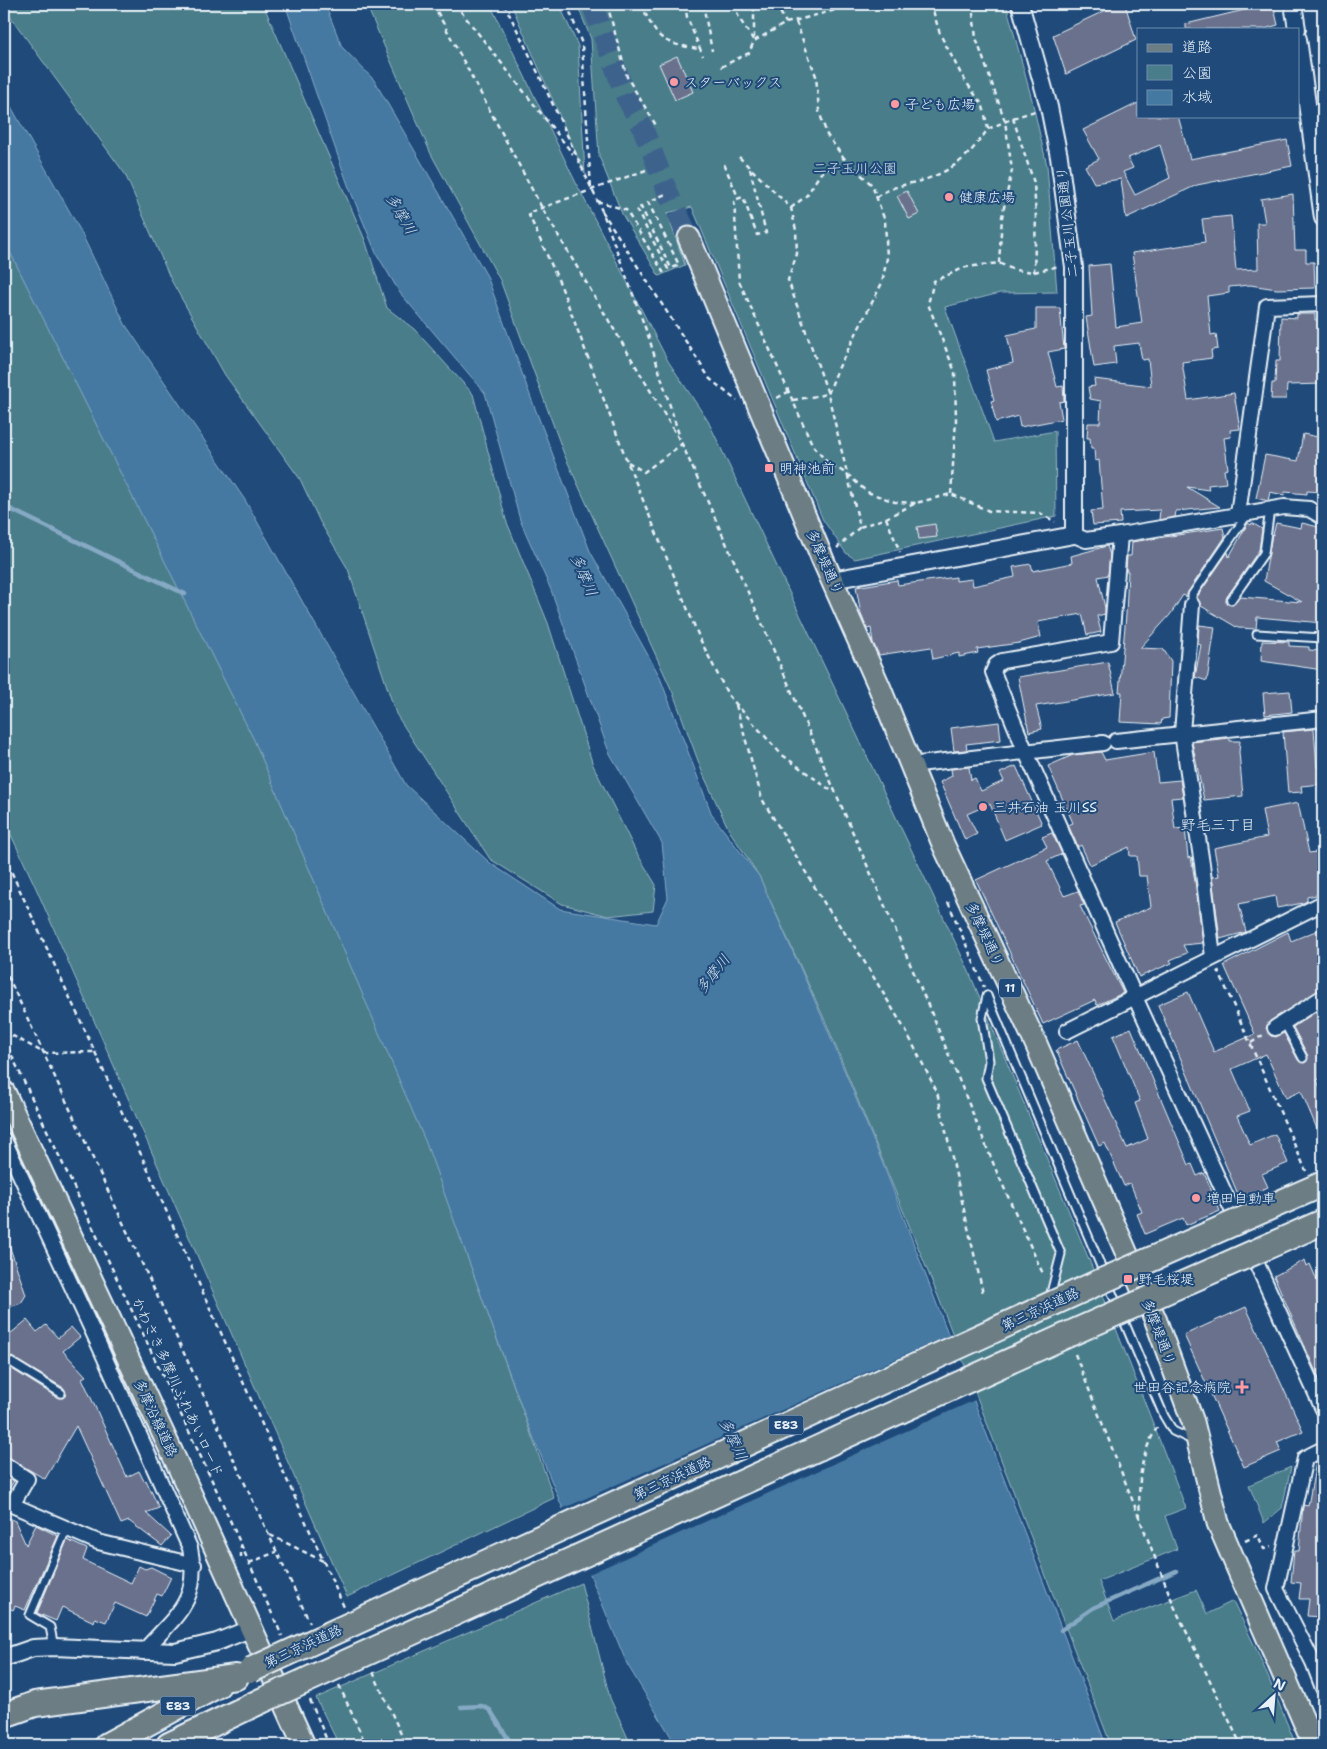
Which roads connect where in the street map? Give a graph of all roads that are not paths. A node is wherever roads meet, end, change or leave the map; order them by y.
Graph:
1 (1020, 4) edge
2 (1293, 4) edge
3 (1297, 28) edge
4 (1300, 47) edge
5 (1316, 112) edge
6 (1323, 218) edge
7 (689, 238) tunnel mouth
8 (1323, 304) edge
9 (1270, 509) junction
10 (1243, 513) junction
11 (1323, 517) edge
12 (1074, 535) junction
13 (1120, 536) junction
14 (832, 580) junction
15 (1231, 600) dead end
16 (1192, 605) joint
17 (1257, 634) dead end
18 (1323, 638) edge
19 (1323, 719) edge
20 (1182, 733) junction
21 (1025, 750) junction
22 (910, 765) junction
23 (1323, 903) edge
24 (1212, 957) junction
25 (1135, 997) junction
26 (1323, 997) edge
27 (1279, 1025) joint
28 (1067, 1030) dead end
29 (1303, 1058) dead end
30 (4, 1092) edge
31 (4, 1140) edge
32 (1316, 1180) edge
33 (1323, 1202) edge
34 (1323, 1222) edge
35 (1244, 1237) junction
36 (1154, 1276) dead end
37 (1051, 1293) road end
38 (4, 1358) edge
39 (61, 1393) dead end
40 (1323, 1409) edge
41 (1197, 1442) junction
42 (1323, 1450) edge
43 (4, 1464) edge
44 (8, 1504) edge
45 (66, 1530) junction
46 (194, 1565) junction
47 (252, 1628) junction
48 (54, 1646) junction
49 (143, 1652) junction
50 (4, 1658) edge
51 (243, 1673) junction
52 (1323, 1688) edge
53 (4, 1715) edge
54 (107, 1745) edge
55 (169, 1745) edge
56 (304, 1745) edge
57 (1314, 1745) edge

1 - 12 street, 二子玉川公園通り
2 - 3 street
4 - 5 street
5 - 6 street
7 - 14 main road, 多摩堤通り / 11
8 - 10 street
9 - 10 street
9 - 11 street
9 - 15 lane
10 - 13 street
10 - 16 lane
12 - 13 street
12 - 14 street
13 - 21 street
14 - 22 main road, 多摩堤通り / 11
16 - 20 street
17 - 18 lane
19 - 20 street
20 - 21 street
20 - 24 street
21 - 22 street
21 - 25 street
22 - 41 main road, 多摩堤通り / 11
23 - 24 street
24 - 25 street
25 - 28 street
25 - 35 street
26 - 27 street
27 - 29 lane
30 - 47 main road, 多摩沿線道路
31 - 46 street
32 - 51 highway, 第三京浜道路 / E83, bridge
33 - 35 street
34 - 55 highway, E83, bridge
35 - 36 street
35 - 40 street
37 - 41 lane
38 - 39 lane
41 - 57 main road, 多摩堤通り / 11
42 - 52 street
43 - 44 street
44 - 45 street
45 - 46 street
45 - 48 lane
46 - 49 street
47 - 49 street
47 - 56 main road, 多摩沿線道路
48 - 49 street
48 - 50 street
51 - 53 highway
51 - 54 highway, 第三京浜道路 / E83

